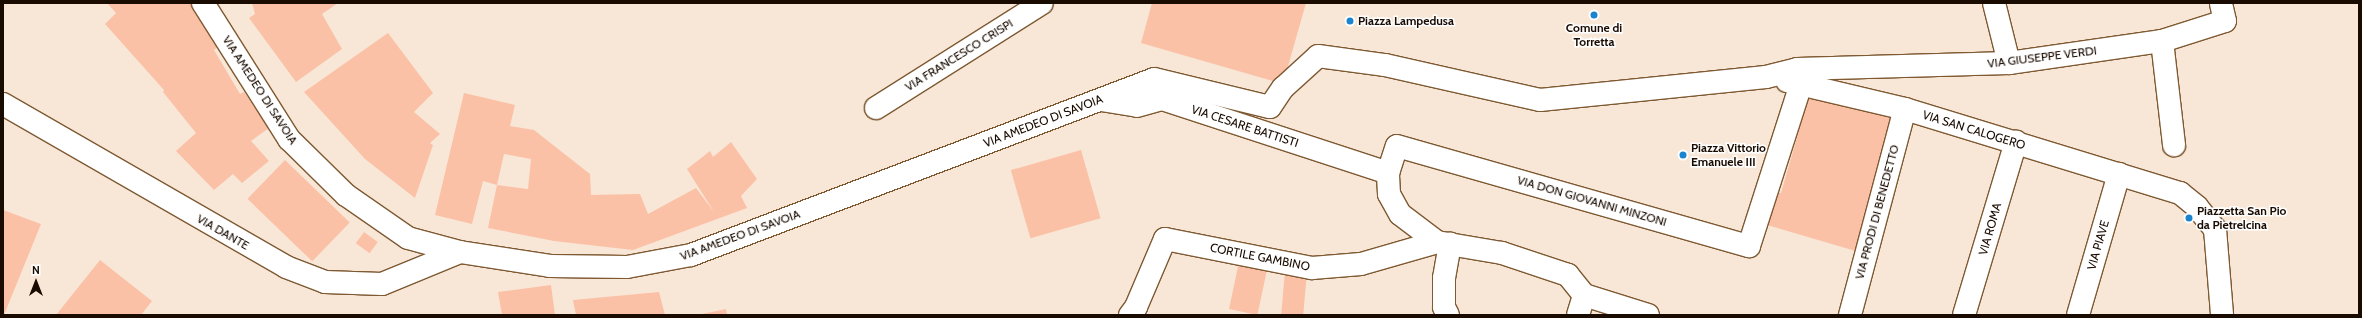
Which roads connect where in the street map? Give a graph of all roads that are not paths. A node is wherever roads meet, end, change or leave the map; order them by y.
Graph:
1 (203, 3) edge
2 (1042, 3) edge
3 (1994, 3) edge
4 (2221, 3) edge
5 (2162, 41) junction
6 (2009, 63) junction
7 (1766, 77) junction
8 (1801, 84) junction
9 (1101, 100) junction
10 (3, 104) edge
11 (876, 108) dead end
12 (1905, 109) junction
13 (2016, 142) junction
14 (2174, 145) dead end
15 (1388, 173) junction
16 (2119, 174) junction
17 (1444, 243) junction
18 (460, 252) junction
19 (1581, 305) edge
20 (1130, 315) edge
21 (1448, 315) edge
22 (1648, 315) edge
23 (1850, 315) edge
24 (1964, 315) edge
25 (2078, 315) edge
26 (2222, 315) edge

1 - 18 street, VIA AMEDEO DI SAVOIA
2 - 11 street, VIA FRANCESCO CRISPI
3 - 6 street
4 - 5 street, VIA GIUSEPPE VERDI
5 - 6 street, VIA GIUSEPPE VERDI
5 - 14 street
6 - 7 street, VIA GIUSEPPE VERDI
7 - 8 street, VIA SAN CALOGERO
7 - 9 street, VIA AMEDEO DI SAVOIA
8 - 12 street, VIA SAN CALOGERO
8 - 15 street, VIA DON GIOVANNI MINZONI
9 - 15 street, VIA CESARE BATTISTI
9 - 18 street, VIA AMEDEO DI SAVOIA
10 - 18 street, VIA DANTE
12 - 13 street, VIA SAN CALOGERO
12 - 23 street, VIA PRODI DI BENEDETTO
13 - 16 street, VIA SAN CALOGERO
13 - 24 street, VIA ROMA
15 - 17 street
16 - 25 street, VIA PIAVE
16 - 26 street, VIA SAN CALOGERO
17 - 19 street
17 - 20 street, CORTILE GAMBINO
17 - 21 street
19 - 22 street

